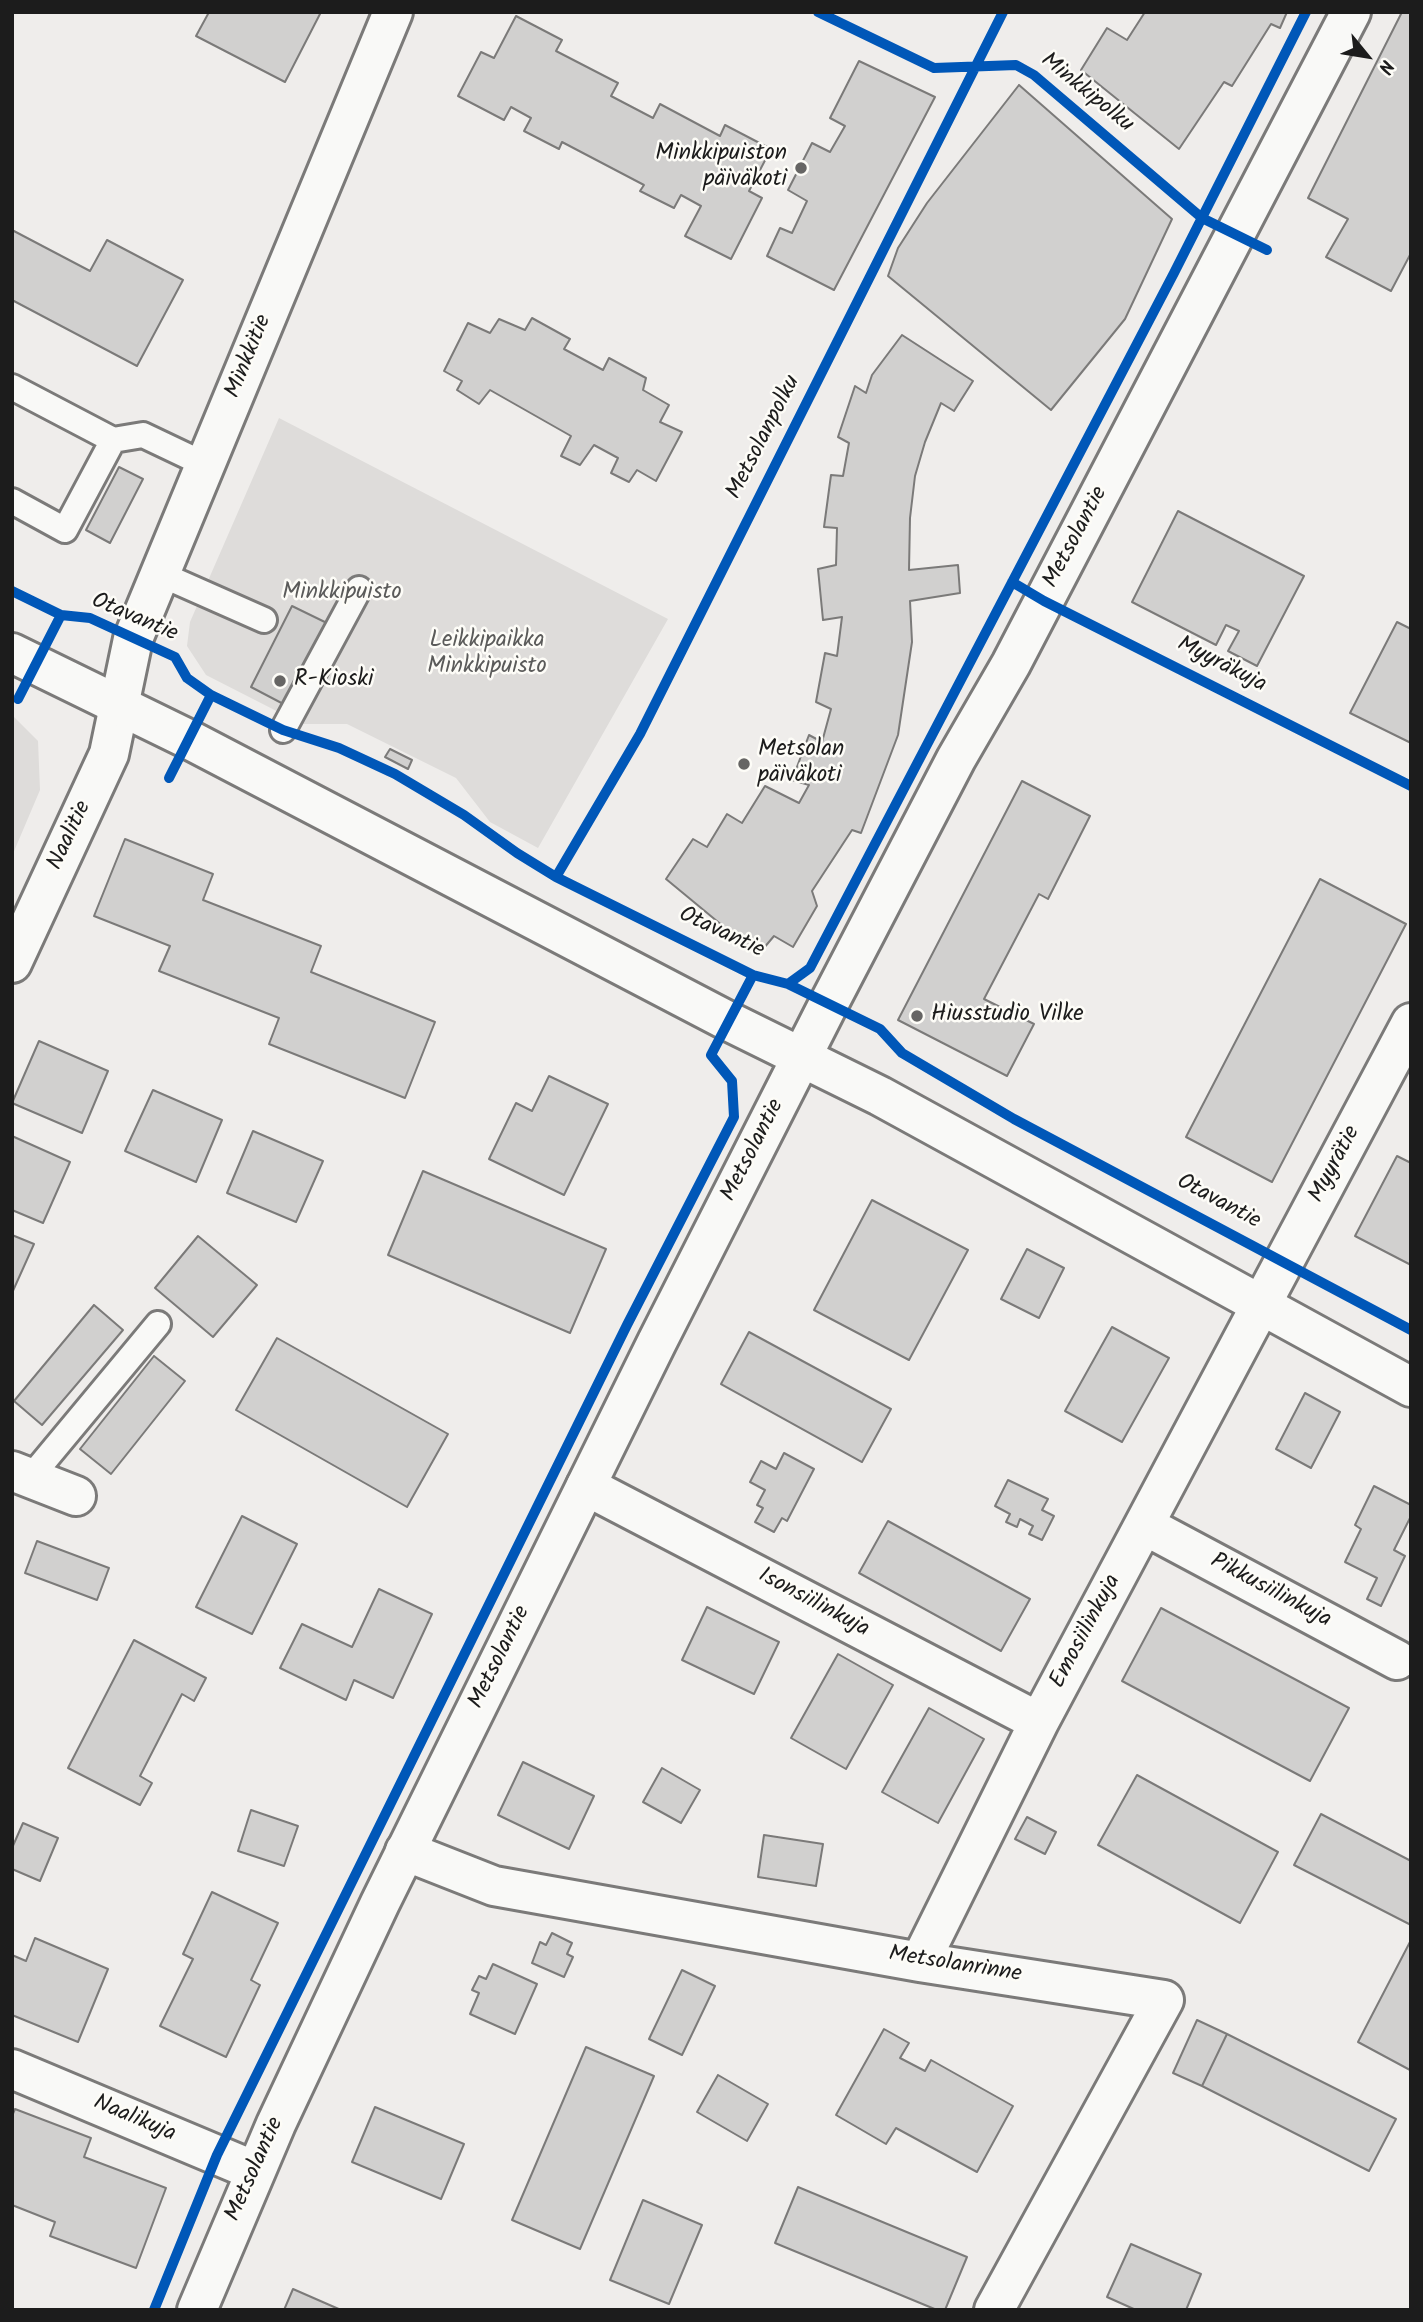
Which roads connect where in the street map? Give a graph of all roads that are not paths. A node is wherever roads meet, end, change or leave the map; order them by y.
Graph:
1 (393, 12) edge
2 (1352, 12) edge
3 (12, 387) edge
4 (113, 440) junction
5 (206, 466) junction
6 (12, 501) edge
7 (160, 574) junction
8 (359, 589) dead end
9 (264, 620) dead end
10 (12, 653) edge
11 (118, 706) junction
12 (284, 730) dead end
13 (12, 963) edge
14 (1411, 1023) edge
15 (801, 1058) junction
16 (1259, 1305) junction
17 (158, 1324) dead end
18 (1411, 1387) edge
19 (21, 1475) edge
20 (586, 1486) junction
21 (76, 1496) dead end
22 (1144, 1525) junction
23 (1397, 1660) dead end
24 (1039, 1722) junction
25 (405, 1851) junction
26 (920, 1962) junction
27 (12, 2069) edge
28 (255, 2171) junction
29 (197, 2310) edge
30 (994, 2310) edge

1 - 5 street, Minkkitie
2 - 15 street, Metsolantie
3 - 4 lane
4 - 5 lane
4 - 6 lane
5 - 7 street, Minkkitie
7 - 9 lane
7 - 11 street, Minkkitie
8 - 12 lane
10 - 11 street
11 - 13 street, Naalitie
11 - 15 street
14 - 16 street, Myyrätie
15 - 16 street
15 - 20 street, Metsolantie
16 - 18 street
16 - 22 street, Emosiilinkuja
17 - 19 lane
19 - 21 street
20 - 24 street, Isonsiilinkuja
20 - 25 street, Metsolantie
22 - 23 street, Pikkusiilinkuja
22 - 24 street, Emosiilinkuja
24 - 26 street, Emosiilinkuja
25 - 26 street, Metsolanrinne
25 - 28 street, Metsolantie
26 - 30 street, Metsolanrinne
27 - 28 street, Naalikuja
28 - 29 street, Metsolantie

